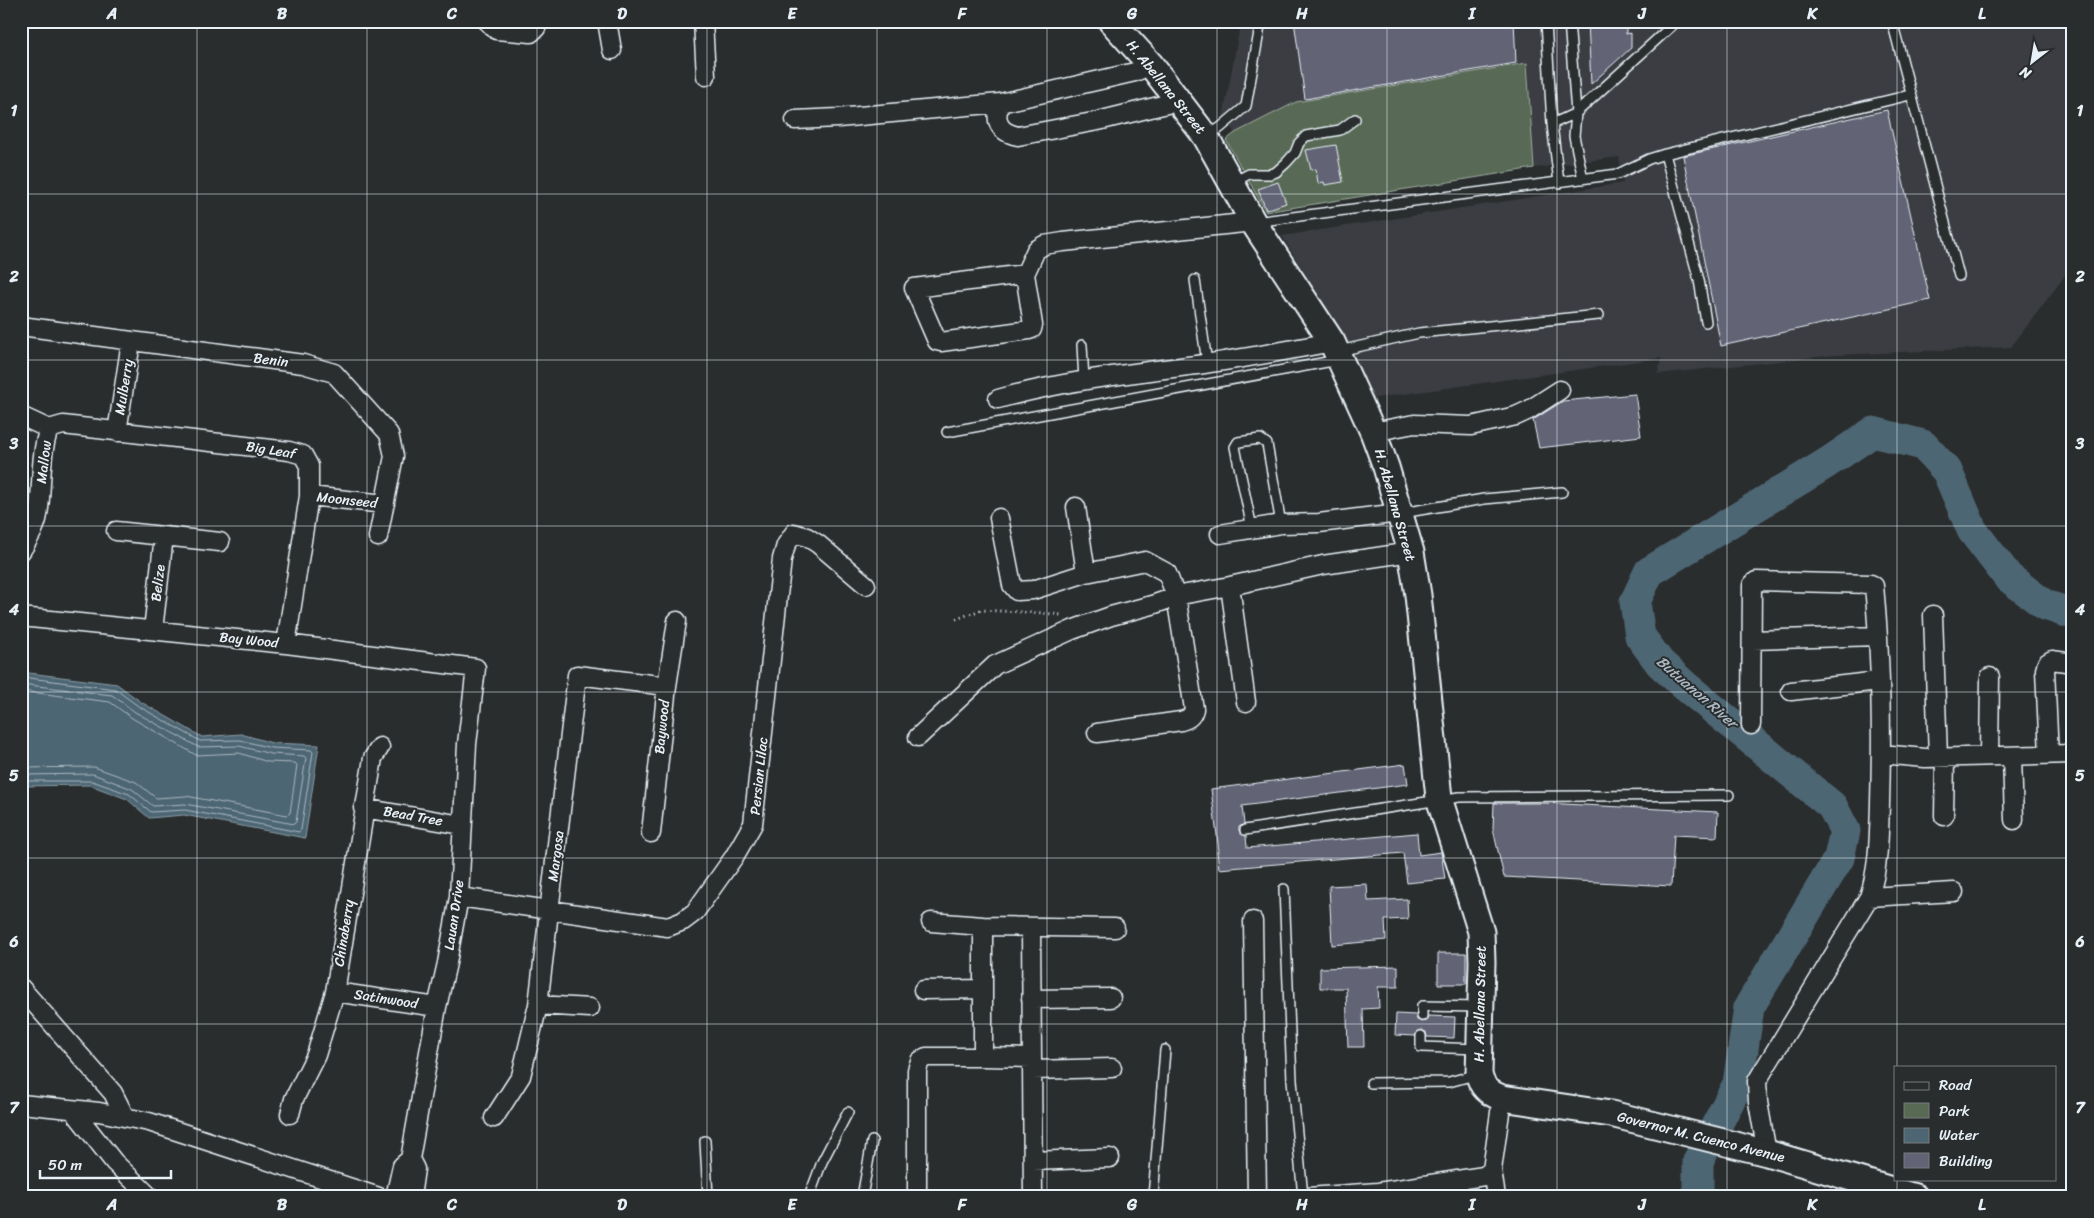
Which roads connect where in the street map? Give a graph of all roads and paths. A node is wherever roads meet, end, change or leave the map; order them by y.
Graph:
1 (487, 21) edge
2 (539, 21) edge
3 (607, 21) edge
4 (703, 21) edge
5 (1111, 21) edge
6 (1261, 21) edge
7 (1546, 21) edge
8 (1569, 21) edge
9 (1677, 21) edge
10 (1892, 21) edge
11 (612, 50) dead end
12 (1151, 65) junction
13 (706, 76) dead end
14 (1910, 95) junction
15 (1179, 101) junction
16 (1000, 102) junction
17 (1576, 113) junction
18 (1356, 118) dead end
19 (795, 120) dead end
20 (1552, 124) junction
21 (1206, 137) junction
22 (1665, 154) junction
23 (1583, 179) junction
24 (1231, 183) junction
25 (1559, 183) junction
26 (1253, 222) junction
27 (1025, 274) junction
28 (1959, 276) dead end
29 (1195, 280) dead end
30 (1599, 315) dead end
31 (1706, 322) dead end
32 (21, 326) edge
33 (131, 342) junction
34 (1082, 345) dead end
35 (1336, 351) junction
36 (1207, 363) junction
37 (1084, 380) junction
38 (1560, 390) dead end
39 (998, 399) dead end
40 (23, 417) dead end
41 (49, 429) junction
42 (117, 432) junction
43 (947, 432) dead end
44 (1373, 432) junction
45 (1562, 492) dead end
46 (308, 496) junction
47 (385, 504) junction
48 (1076, 506) dead end
49 (1399, 513) junction
50 (999, 518) dead end
51 (1281, 524) junction
52 (1252, 528) junction
53 (116, 532) dead end
54 (1220, 534) dead end
55 (164, 536) junction
56 (378, 537) dead end
57 (220, 542) dead end
58 (21, 551) edge
59 (1411, 552) junction
60 (1086, 573) junction
61 (866, 585) dead end
62 (1230, 586) junction
63 (1176, 596) junction
64 (1062, 616) dead end
65 (1933, 616) dead end
66 (21, 618) edge
67 (956, 619) dead end
68 (677, 621) dead end
69 (152, 630) junction
70 (1877, 636) junction
71 (1752, 640) junction
72 (286, 644) junction
73 (2073, 663) edge
74 (476, 668) joint
75 (1990, 677) dead end
76 (1879, 681) junction
77 (667, 686) junction
78 (1791, 691) dead end
79 (1246, 702) dead end
80 (1751, 725) dead end
81 (1097, 733) dead end
82 (918, 737) dead end
83 (380, 747) dead end
84 (1882, 754) junction
85 (2073, 754) edge
86 (2049, 755) junction
87 (1989, 756) junction
88 (2012, 756) junction
89 (1941, 758) junction
90 (1729, 796) dead end
91 (1439, 798) junction
92 (363, 808) junction
93 (1944, 816) dead end
94 (2014, 820) dead end
95 (462, 825) junction
96 (1246, 830) dead end
97 (651, 833) dead end
98 (1284, 890) dead end
99 (1954, 892) dead end
100 (459, 897) junction
101 (1869, 897) junction
102 (550, 908) junction
103 (1253, 921) dead end
104 (931, 922) dead end
105 (983, 926) junction
106 (1031, 926) junction
107 (1115, 928) dead end
108 (21, 988) edge
109 (983, 989) junction
110 (923, 990) dead end
111 (334, 992) junction
112 (1111, 998) dead end
113 (1031, 999) junction
114 (538, 1005) junction
115 (437, 1007) junction
116 (1480, 1007) junction
117 (590, 1008) dead end
118 (1422, 1016) dead end
119 (1421, 1036) dead end
120 (1479, 1049) junction
121 (1165, 1050) dead end
122 (984, 1057) junction
123 (1032, 1064) junction
124 (1112, 1068) dead end
125 (1371, 1083) dead end
126 (1489, 1087) junction
127 (21, 1104) edge
128 (73, 1110) junction
129 (848, 1112) dead end
130 (290, 1114) dead end
131 (125, 1117) junction
132 (494, 1118) dead end
133 (705, 1141) dead end
134 (872, 1141) dead end
135 (1767, 1153) junction
136 (1110, 1158) dead end
137 (410, 1159) junction
138 (1033, 1161) junction
139 (1492, 1170) junction
140 (1378, 1194) edge
141 (367, 1195) edge
142 (150, 1197) edge
143 (395, 1197) edge
144 (411, 1197) edge
145 (708, 1197) edge
146 (809, 1197) edge
147 (862, 1197) edge
148 (916, 1197) edge
149 (1033, 1197) edge
150 (1153, 1197) edge
151 (1257, 1197) edge
152 (1303, 1197) edge
153 (1308, 1197) edge
154 (1496, 1197) edge
155 (1915, 1197) edge

1 - 2 street
3 - 11 street
4 - 13 street
5 - 12 main road, H. Abellana Street
6 - 21 lane
7 - 20 lane
8 - 17 lane
9 - 17 lane
10 - 14 lane
12 - 15 main road, H. Abellana Street
12 - 16 street
14 - 22 lane
14 - 28 lane
15 - 16 street
15 - 21 main road, H. Abellana Street
16 - 19 street
17 - 20 lane
17 - 23 lane
18 - 24 lane
20 - 25 lane
21 - 24 main road, H. Abellana Street
22 - 23 lane
22 - 31 lane
23 - 25 lane
24 - 26 main road, H. Abellana Street
25 - 26 lane
26 - 27 street
26 - 35 main road, H. Abellana Street
27 - 27 street
29 - 36 lane
30 - 35 lane
32 - 33 street, Benin
33 - 42 street, Mulberry
33 - 47 street, Benin
34 - 37 lane
35 - 36 street
35 - 43 lane
35 - 44 main road, H. Abellana Street
36 - 37 street
37 - 39 street
38 - 44 street
40 - 41 street
41 - 42 street, Big Leaf
41 - 58 street, Mallow
42 - 46 street, Big Leaf
44 - 49 main road, H. Abellana Street
45 - 49 lane
46 - 47 street, Moonseed
46 - 72 street, Big Leaf
47 - 56 street, Benin
48 - 60 street
49 - 51 street
49 - 59 main road, H. Abellana Street
50 - 60 street
51 - 52 street
51 - 52 lane
52 - 54 street
53 - 55 street
55 - 57 street
55 - 69 street, Belize
59 - 62 street
59 - 91 main road, H. Abellana Street
60 - 63 street
61 - 102 street, Persian Lilac
62 - 63 street
62 - 79 street
63 - 81 street
63 - 82 street
64 - 67 path
65 - 89 street
66 - 69 street, Bay Wood
68 - 77 street, Baywood
69 - 72 street, Bay Wood
70 - 71 street
70 - 71 street
70 - 76 street
71 - 80 street
72 - 74 street, Bay Wood
73 - 86 street
74 - 95 street, Lauan Drive
75 - 87 street
76 - 78 street
76 - 84 street
77 - 97 street, Baywood
77 - 102 street, Margosa
83 - 92 street, Chinaberry
84 - 89 street
84 - 101 street
85 - 86 street
86 - 88 street
87 - 88 street
87 - 89 street
88 - 94 street
89 - 93 street
90 - 91 lane
91 - 96 lane
91 - 116 main road, H. Abellana Street
92 - 95 street, Bead Tree
92 - 111 street, Chinaberry
95 - 100 street, Lauan Drive
98 - 152 lane
99 - 101 street
100 - 102 street, Persian Lilac
100 - 115 street, Lauan Drive
101 - 135 street
102 - 114 street, Margosa
103 - 151 street
104 - 105 street
105 - 106 street
105 - 109 street
106 - 107 street
106 - 113 street
108 - 131 street
109 - 110 street
109 - 122 street
111 - 115 street, Satinwood
111 - 130 street, Chinaberry
112 - 113 street
113 - 123 street
114 - 117 street
114 - 132 street, Margosa
115 - 137 street, Lauan Drive
116 - 118 lane
116 - 120 main road, H. Abellana Street
119 - 120 lane
120 - 126 main road, H. Abellana Street
121 - 150 lane
122 - 123 street
122 - 148 street
123 - 124 street
123 - 138 street
125 - 126 lane
126 - 135 main road, Governor M. Cuenco Avenue
126 - 139 street
127 - 128 street
128 - 131 street
128 - 142 street
129 - 146 lane
131 - 141 street
133 - 145 lane
134 - 147 lane
135 - 155 main road, Governor M. Cuenco Avenue
136 - 138 street
137 - 143 street, Lauan Drive
137 - 144 street, Lauan Drive
138 - 149 street
139 - 140 street
139 - 154 street
140 - 153 street

